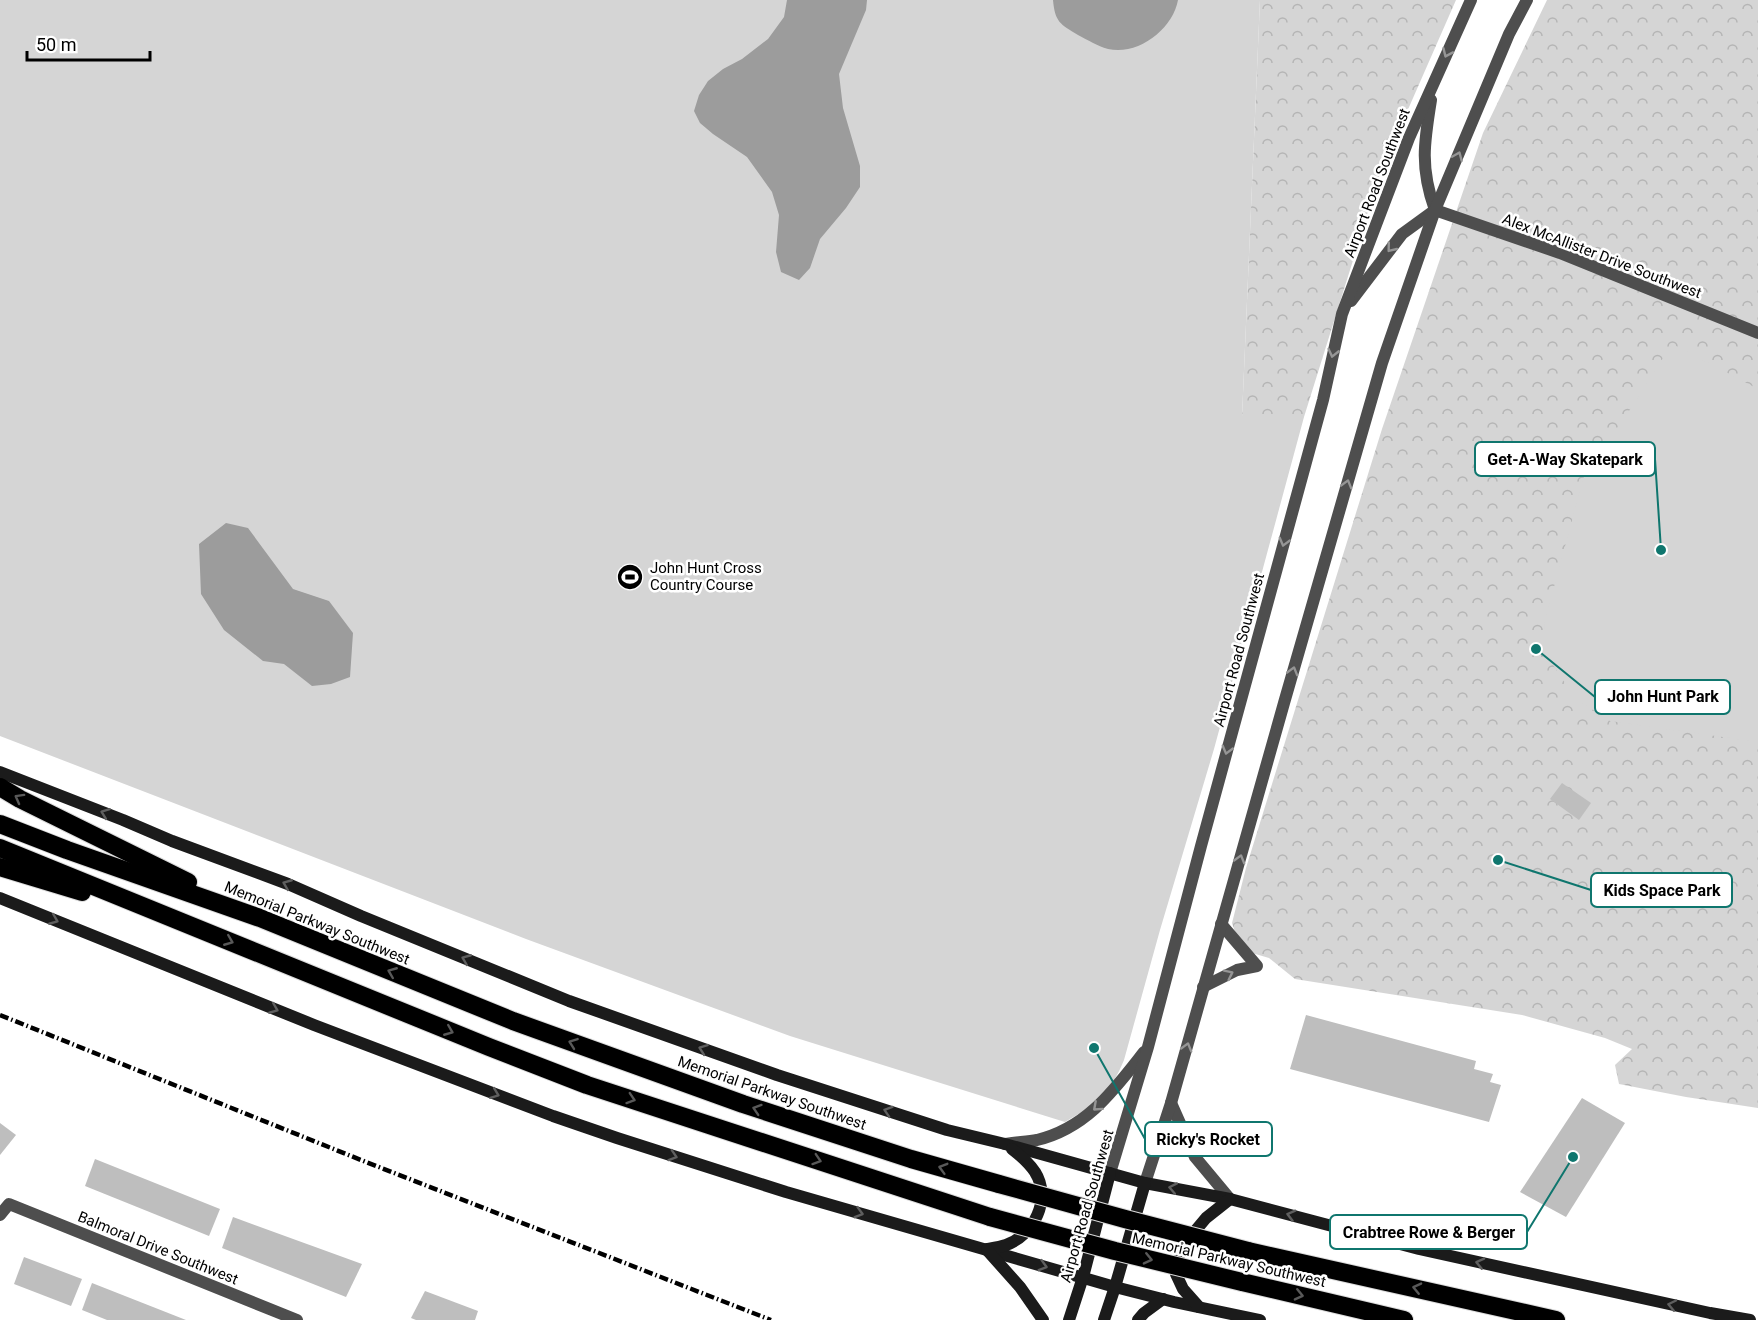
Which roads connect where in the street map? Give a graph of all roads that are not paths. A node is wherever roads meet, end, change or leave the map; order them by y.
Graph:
1 (1471, 0) edge
2 (1527, 0) edge
3 (1433, 84) junction
4 (1435, 210) junction
5 (1342, 314) junction
6 (1758, 333) edge
7 (0, 772) edge
8 (0, 787) edge
9 (0, 824) edge
10 (0, 848) edge
11 (0, 867) edge
12 (0, 898) edge
13 (260, 918) junction
14 (188, 924) junction
15 (1221, 924) junction
16 (1203, 987) junction
17 (1148, 1047) junction
18 (1171, 1103) junction
19 (1005, 1144) junction
20 (1110, 1173) junction
21 (1145, 1183) junction
22 (1230, 1199) junction
23 (0, 1215) edge
24 (986, 1249) junction
25 (1083, 1277) junction
26 (1115, 1287) junction
27 (1163, 1299) junction
28 (1199, 1307) junction
29 (297, 1320) edge
30 (1042, 1320) edge
31 (1069, 1320) edge
32 (1104, 1320) edge
33 (1138, 1320) edge
34 (1260, 1320) edge
35 (1404, 1320) edge
36 (1556, 1320) edge
37 (1750, 1320) edge

1 -> 3 street, Airport Road Southwest
4 -> 2 street
3 - 4 street
3 - 5 street, Airport Road Southwest
4 -> 5 street
4 - 6 street, Alex McAllister Drive Southwest
15 -> 4 street
5 -> 17 street, Airport Road Southwest
19 -> 7 main road
13 -> 8 highway
9 - 13 highway, Memorial Parkway Southwest
10 - 14 highway, Memorial Parkway Southwest
11 - 14 highway
12 -> 24 main road
36 -> 13 highway, Memorial Parkway Southwest, bridge
14 -> 35 highway, Memorial Parkway Southwest, bridge
15 - 16 street
16 -> 15 street
18 -> 16 street
17 -> 19 street
17 - 20 street, Airport Road Southwest
18 - 21 street
18 - 22 street
19 - 20 main road
19 - 24 main road
20 - 21 main road
20 - 25 main road, Airport Road Southwest
22 -> 21 main road
21 - 26 main road
22 - 28 main road
37 -> 22 main road
23 - 29 street, Balmoral Drive Southwest
24 -> 25 main road
24 - 30 main road
25 - 26 main road
25 - 31 main road, Airport Road Southwest
26 - 27 main road
26 - 32 main road
27 - 28 main road
27 - 33 main road
28 - 34 main road

